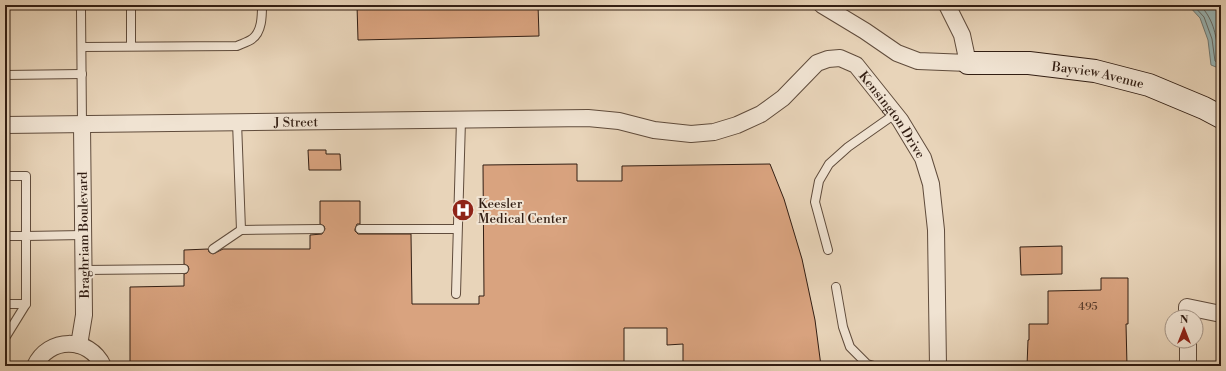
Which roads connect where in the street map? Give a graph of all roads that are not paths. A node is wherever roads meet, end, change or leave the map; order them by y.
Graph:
1 (79, 5) edge
2 (130, 5) edge
3 (262, 5) edge
4 (822, 5) edge
5 (947, 5) edge
6 (130, 46) junction
7 (82, 47) junction
8 (968, 63) junction
9 (82, 74) junction
10 (5, 75) edge
11 (895, 114) junction
12 (1221, 117) edge
13 (588, 118) joint
14 (461, 120) junction
15 (237, 122) junction
16 (82, 124) junction
17 (5, 126) edge
18 (5, 176) edge
19 (320, 229) dead end
20 (360, 229) dead end
21 (457, 229) junction
22 (241, 230) junction
23 (83, 235) junction
24 (5, 236) edge
25 (26, 236) junction
26 (213, 249) dead end
27 (828, 250) dead end
28 (184, 269) dead end
29 (84, 270) junction
30 (836, 287) dead end
31 (456, 294) dead end
32 (5, 304) edge
33 (26, 304) junction
34 (1187, 309) edge
35 (1197, 309) edge
36 (1204, 310) edge
37 (1221, 314) edge
38 (5, 338) edge
39 (79, 345) junction
40 (1188, 349) edge
41 (35, 366) edge
42 (103, 366) edge
43 (874, 366) edge
44 (938, 366) edge
45 (1188, 366) edge

1 - 7 lane
2 - 6 lane
3 - 6 lane
4 - 8 street
5 - 8 street
6 - 7 lane
7 - 9 lane
8 - 12 street, Bayview Avenue
9 - 10 lane
9 - 16 lane
11 - 13 street, Kensington Drive
11 - 27 lane
11 - 44 street, Kensington Drive
13 - 14 street, J Street
14 - 15 street, J Street
14 - 21 lane
15 - 16 street, J Street
15 - 22 lane
16 - 17 street, J Street
16 - 23 street, Braghriam Boulevard
18 - 25 lane
19 - 22 lane
20 - 21 lane
21 - 31 lane
22 - 26 lane
23 - 25 lane
23 - 29 street, Braghriam Boulevard
24 - 25 lane
25 - 33 lane
28 - 29 lane
29 - 39 street, Braghriam Boulevard
30 - 43 lane
32 - 33 lane
33 - 38 lane
34 - 35 street
36 - 37 street
39 - 41 street
39 - 42 street
40 - 45 street

